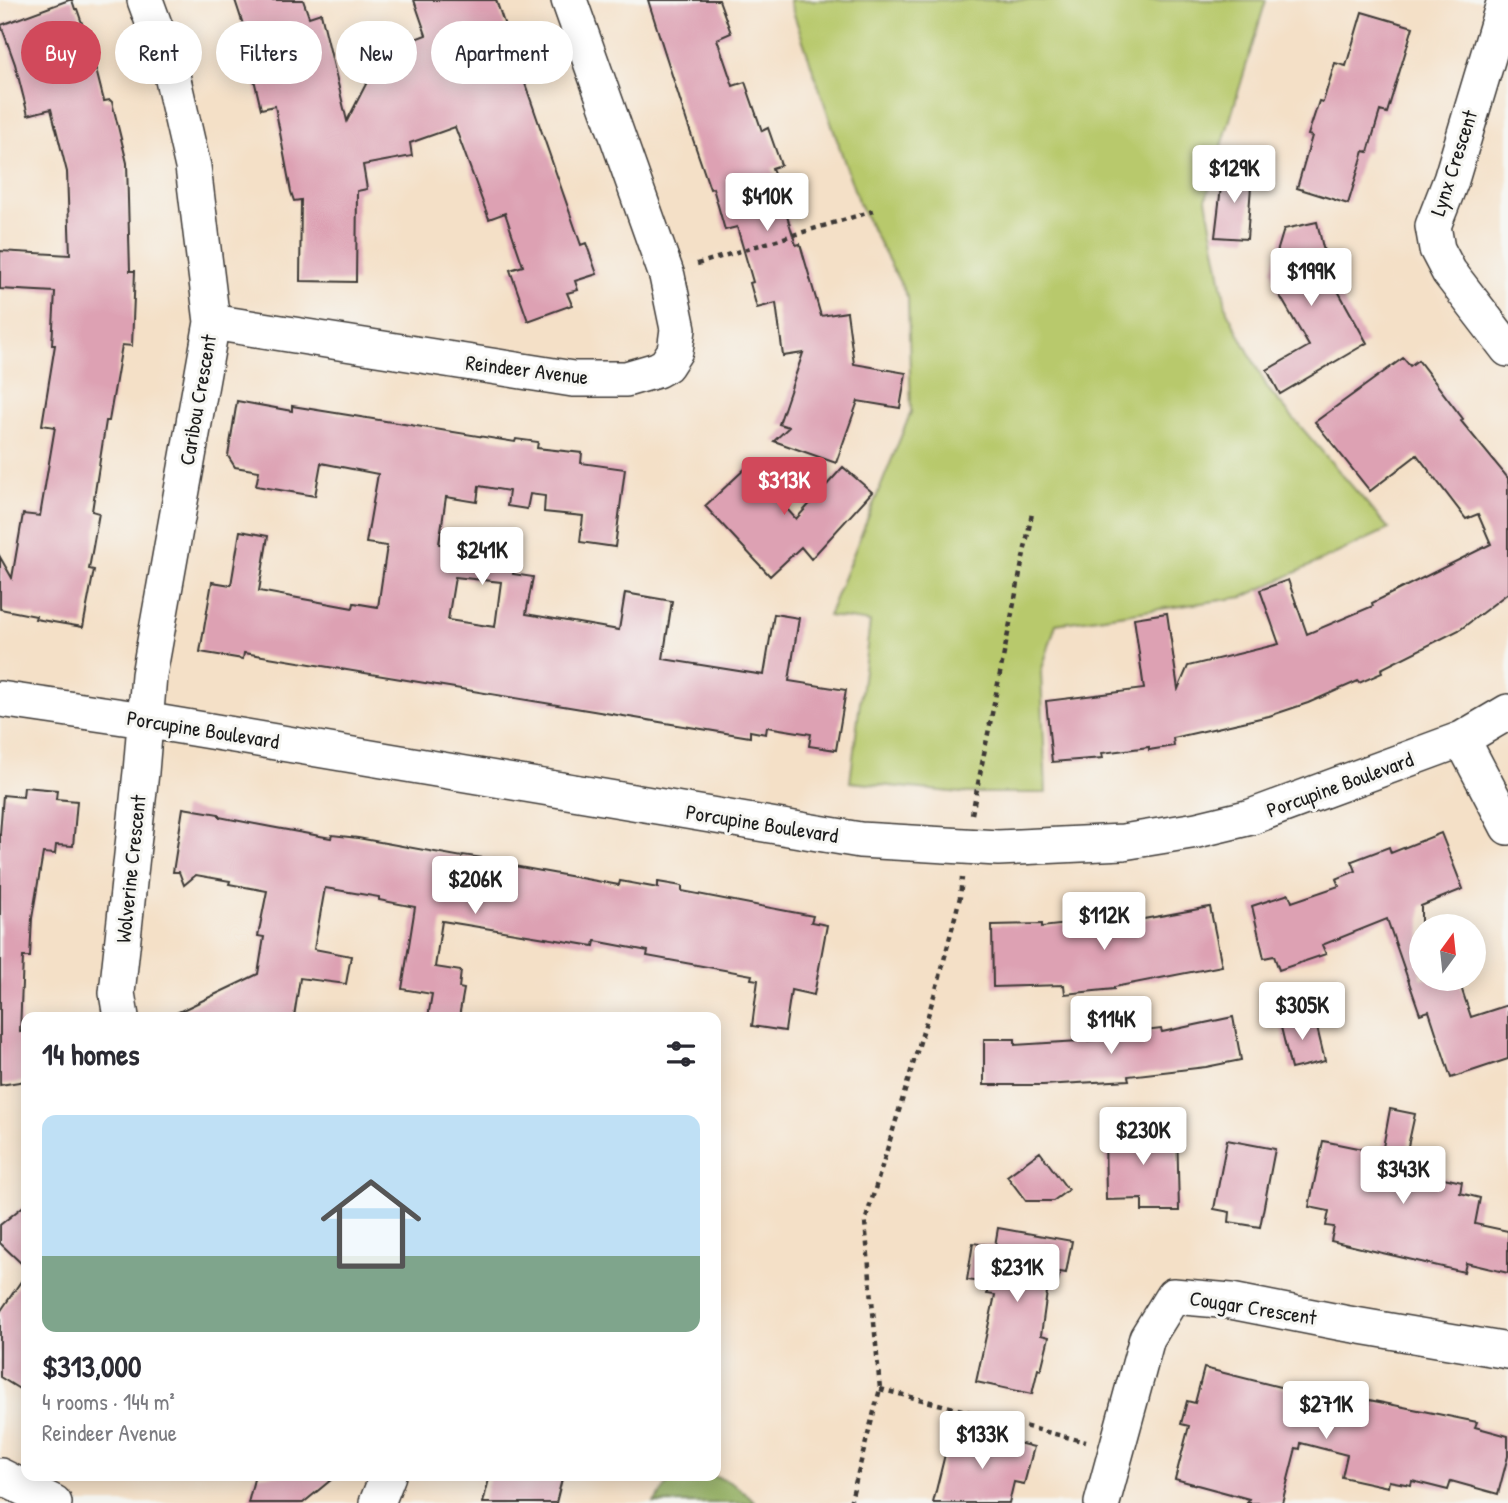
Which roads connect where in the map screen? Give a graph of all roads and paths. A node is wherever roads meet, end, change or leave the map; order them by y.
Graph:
1 (145, 0) edge
2 (569, 0) edge
3 (1505, 0) edge
4 (873, 211) dead end
5 (666, 273) junction
6 (212, 322) junction
7 (1508, 349) edge
8 (1031, 513) dead end
9 (0, 699) edge
10 (1508, 712) edge
11 (144, 720) junction
12 (1462, 739) junction
13 (1508, 827) edge
14 (966, 847) junction
15 (120, 1012) edge
16 (1508, 1351) edge
17 (880, 1389) junction
18 (1116, 1450) junction
19 (0, 1476) edge
20 (385, 1481) edge
21 (54, 1503) edge
22 (377, 1503) edge
23 (850, 1503) edge
24 (1102, 1503) edge

1 - 6 street, Caribou Crescent
2 - 5 street, Reindeer Avenue
3 - 7 street, Lynx Crescent
4 - 5 path
5 - 6 street, Reindeer Avenue
6 - 11 street, Caribou Crescent
8 - 14 path
9 - 11 street, Porcupine Boulevard
10 - 12 street, Porcupine Boulevard
11 - 14 street, Porcupine Boulevard
11 - 15 street, Wolverine Crescent
12 - 13 street
12 - 14 street, Porcupine Boulevard
14 - 17 path
16 - 18 street, Cougar Crescent
17 - 18 path
17 - 23 path
18 - 24 street, Cougar Crescent
19 - 21 street
20 - 22 street

